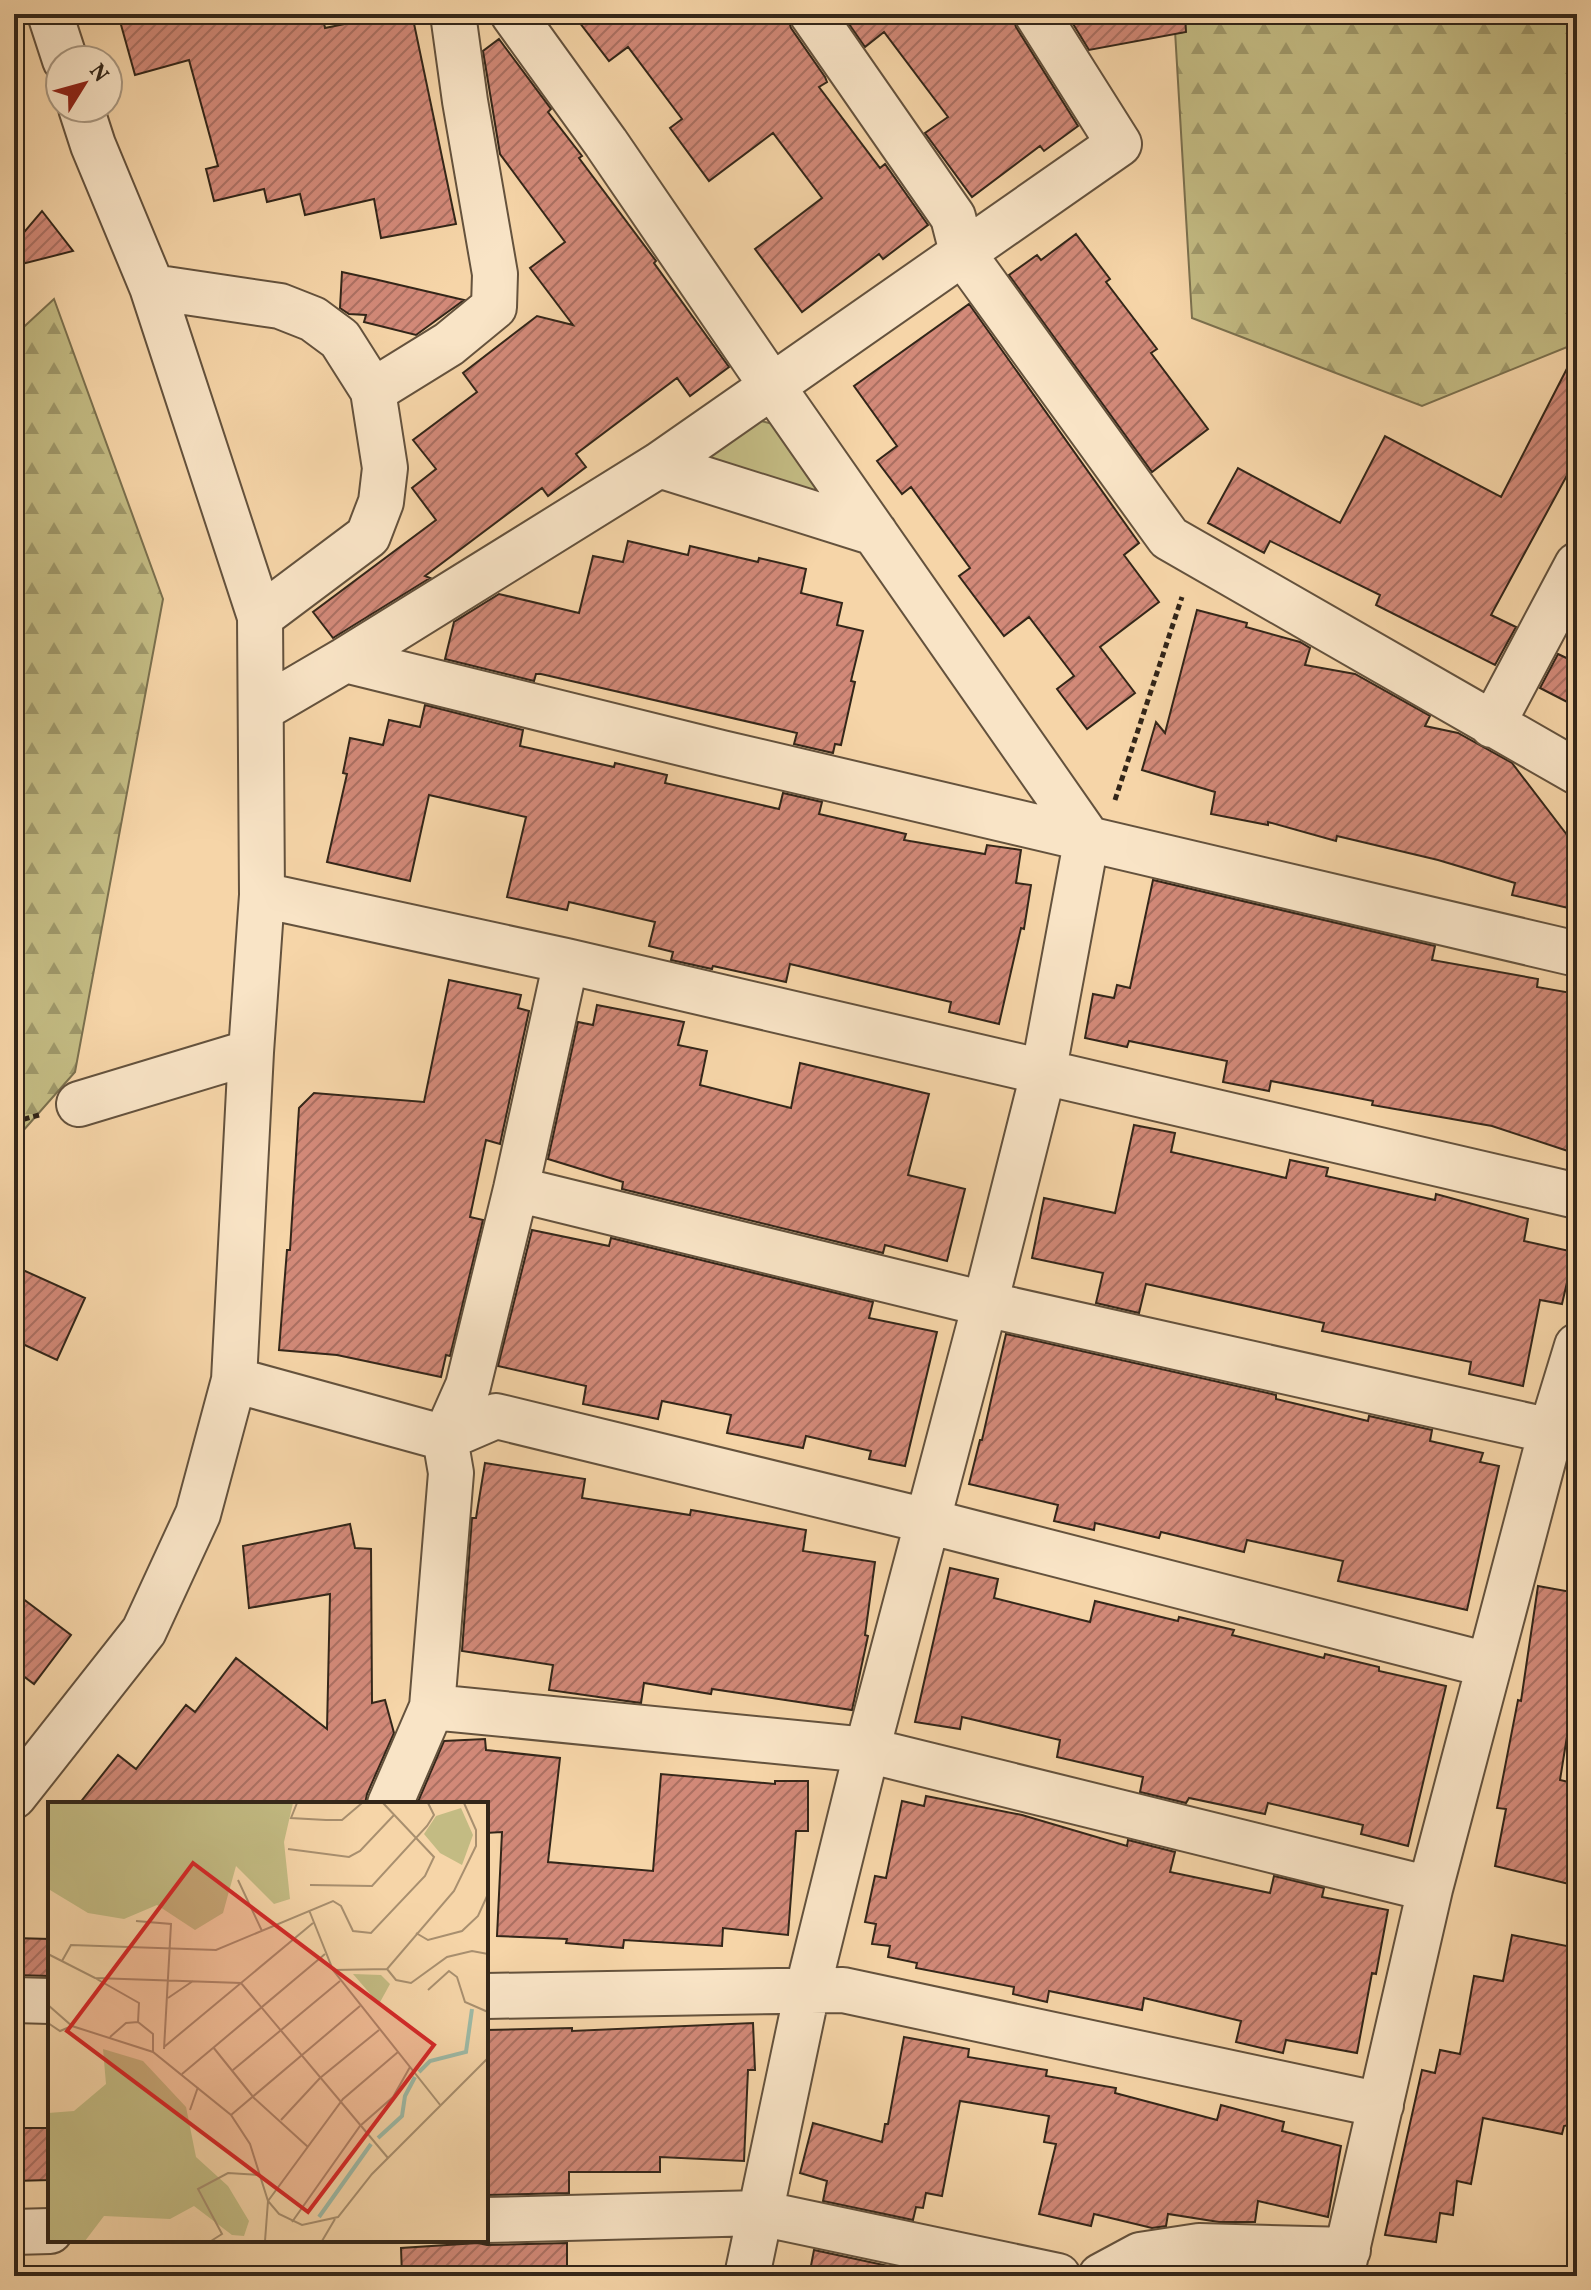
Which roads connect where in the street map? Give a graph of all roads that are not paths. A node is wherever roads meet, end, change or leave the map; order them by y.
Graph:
1 (50, 14) edge
2 (453, 14) edge
3 (513, 14) edge
4 (812, 14) edge
5 (1037, 14) edge
6 (60, 44) edge
7 (86, 124) edge
8 (962, 252) junction
9 (152, 287) junction
10 (772, 386) junction
11 (373, 391) junction
12 (659, 465) junction
13 (875, 533) junction
14 (1577, 565) edge
15 (260, 617) junction
16 (345, 660) junction
17 (263, 708) junction
18 (1492, 725) junction
19 (1577, 772) edge
20 (1087, 837) junction
21 (262, 895) junction
22 (1577, 954) edge
23 (566, 961) junction
24 (251, 1052) junction
25 (1043, 1074) junction
26 (79, 1104) dead end
27 (516, 1189) junction
28 (1577, 1196) edge
29 (985, 1304) junction
30 (1577, 1346) edge
31 (234, 1380) junction
32 (1551, 1431) junction
33 (445, 1438) junction
34 (927, 1521) junction
35 (1488, 1665) junction
36 (432, 1707) junction
37 (867, 1750) junction
38 (14, 1796) edge
39 (391, 1802) edge
40 (1430, 1889) junction
41 (807, 1992) junction
42 (488, 1996) edge
43 (14, 2000) edge
44 (48, 2001) edge
45 (1381, 2105) junction
46 (760, 2213) junction
47 (488, 2220) edge
48 (48, 2231) edge
49 (14, 2232) edge
50 (1345, 2263) edge
51 (747, 2276) edge
52 (1058, 2276) edge
53 (1101, 2276) edge

1 - 6 street
2 - 11 street
3 - 10 street
4 - 8 street
5 - 8 street
7 - 9 street
8 - 10 street
8 - 18 street
9 - 11 street
9 - 15 street
10 - 12 street
10 - 13 street
11 - 15 street
12 - 13 street
12 - 16 street
13 - 20 street
14 - 18 street
15 - 17 street
16 - 17 street
16 - 20 street
17 - 21 street
18 - 19 street
20 - 22 street
20 - 25 street
21 - 23 street
21 - 24 street
23 - 25 street
23 - 27 street
24 - 26 street
24 - 31 street
25 - 28 street
25 - 29 street
27 - 29 street
27 - 33 street
29 - 32 street
29 - 34 street
30 - 32 street
31 - 33 street
31 - 38 street
32 - 35 street
33 - 34 street
33 - 36 street
34 - 35 street
34 - 37 street
35 - 40 street
36 - 37 street
36 - 39 street
37 - 40 street
37 - 41 street
40 - 45 street
41 - 42 street
41 - 45 street
41 - 46 street
43 - 44 street
45 - 50 street
46 - 47 street
46 - 51 street
46 - 52 street
48 - 49 street
50 - 53 street

